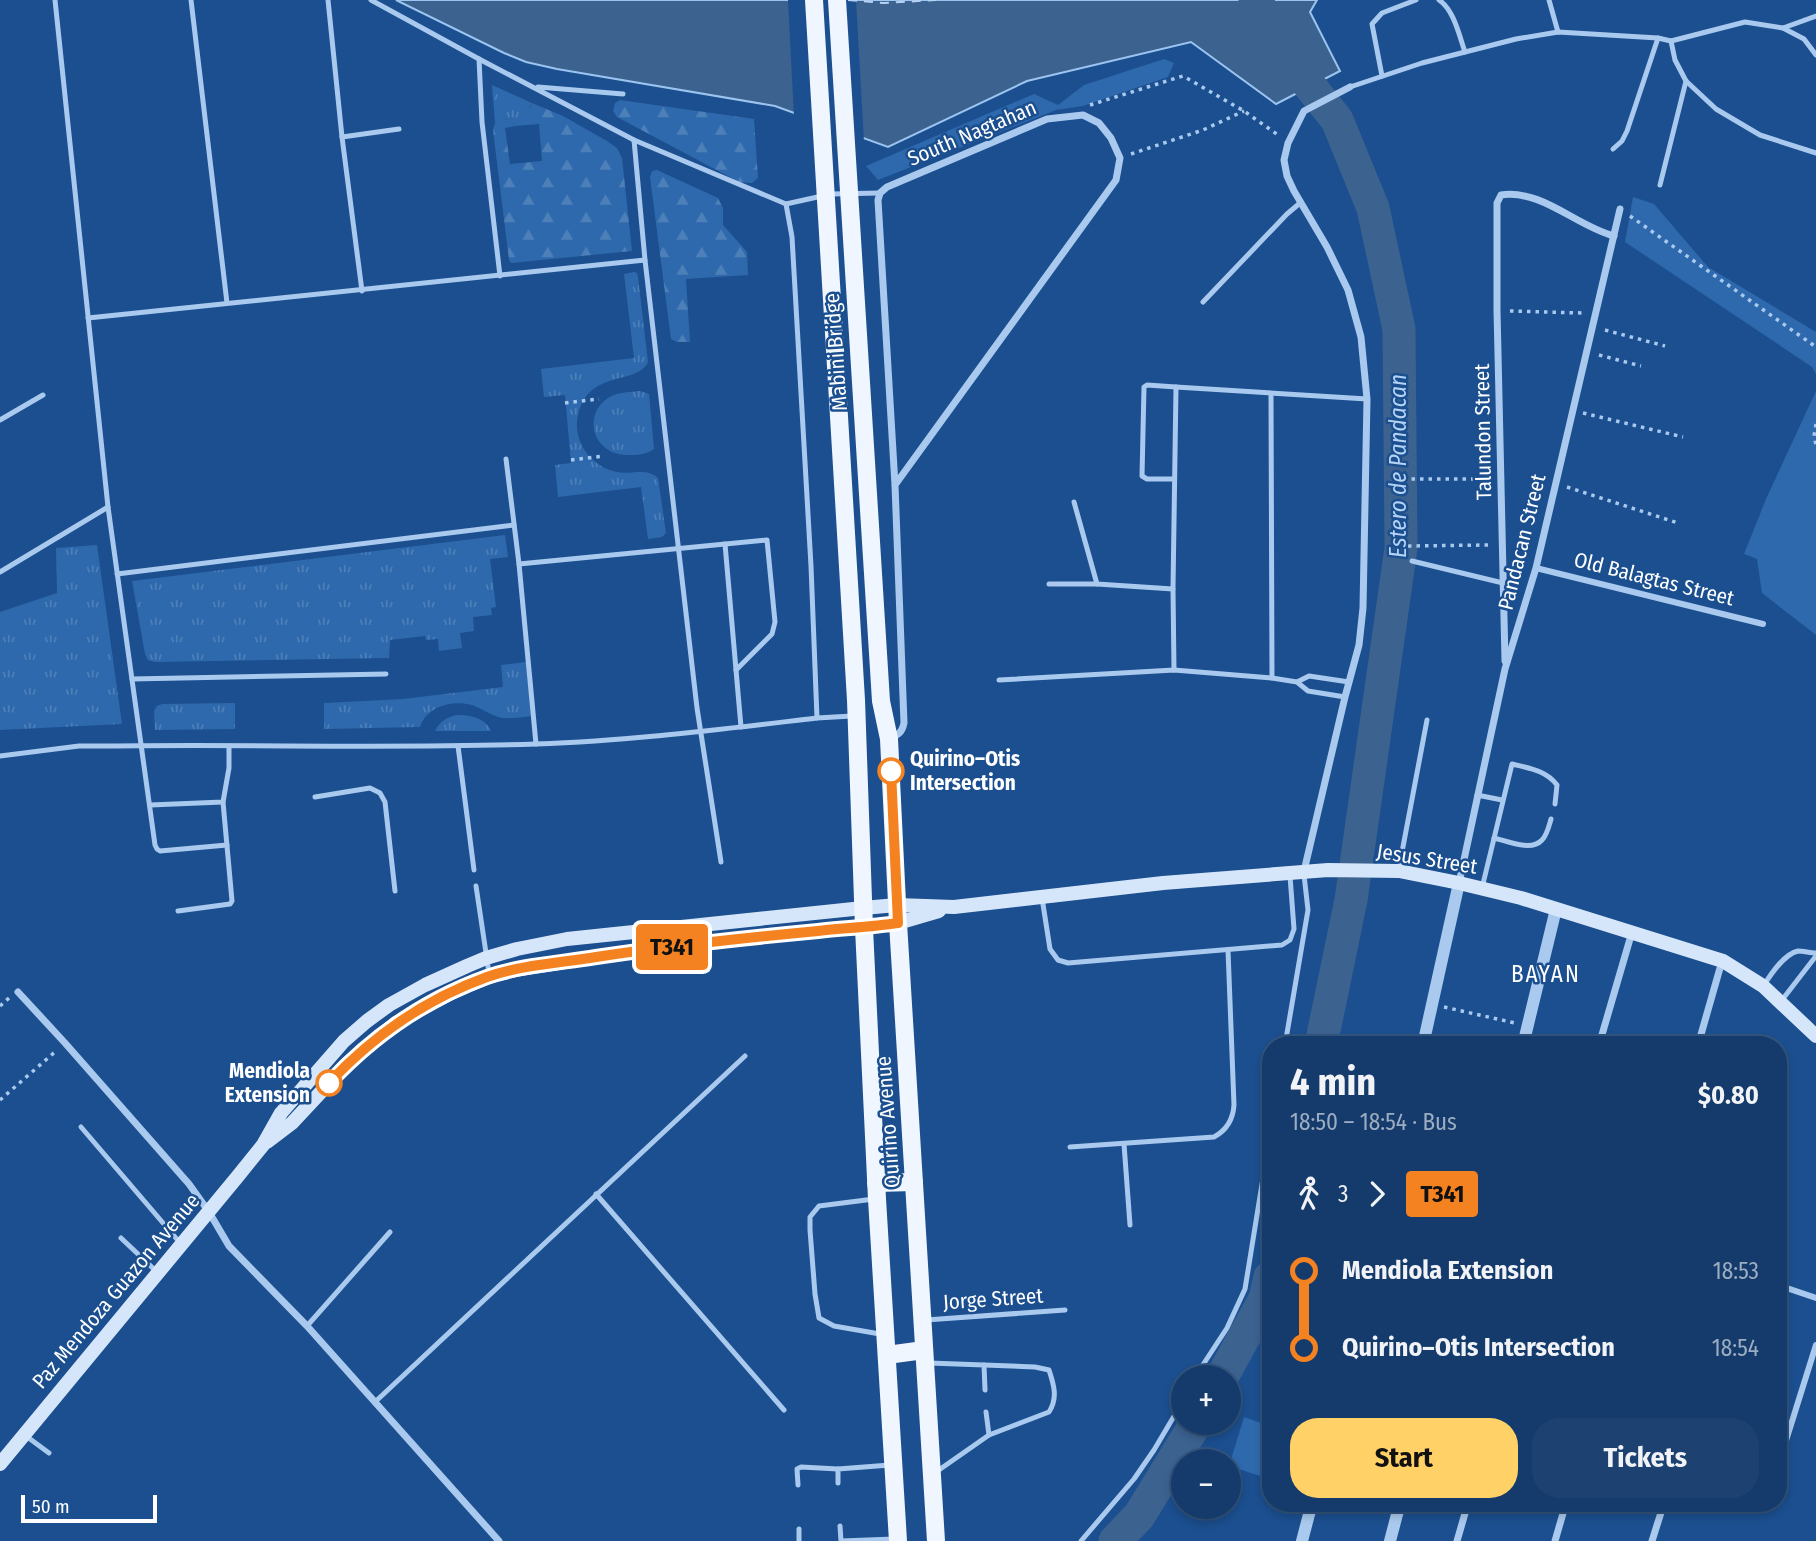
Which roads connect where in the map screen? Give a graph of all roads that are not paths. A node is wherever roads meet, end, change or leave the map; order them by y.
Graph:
1 (55, 0) edge
2 (191, 0) edge
3 (328, 0) edge
4 (371, 0) edge
5 (814, 0) edge
6 (837, 0) edge
7 (1416, 0) edge
8 (1439, 0) edge
9 (1549, 0) edge
10 (1816, 16) edge
11 (1783, 28) junction
12 (1558, 32) junction
13 (1658, 38) junction
14 (1671, 41) junction
15 (1465, 52) junction
16 (1816, 55) edge
17 (479, 59) junction
18 (1382, 76) junction
19 (1686, 81) junction
20 (535, 87) junction
21 (1350, 87) joint
22 (624, 94) dead end
23 (399, 129) dead end
24 (342, 137) junction
25 (634, 140) junction
26 (1613, 149) dead end
27 (1816, 153) edge
28 (1660, 185) dead end
29 (880, 193) junction
30 (1300, 203) junction
31 (786, 204) junction
32 (1620, 209) road end
33 (1614, 236) junction
34 (645, 260) junction
35 (500, 276) junction
36 (362, 291) junction
37 (1203, 302) dead end
38 (227, 303) junction
39 (88, 318) junction
40 (1176, 387) junction
41 (1271, 394) junction
42 (43, 395) dead end
43 (1367, 399) junction
44 (0, 420) edge
45 (506, 459) dead end
46 (1174, 479) junction
47 (895, 485) junction
48 (1074, 502) dead end
49 (108, 507) junction
50 (514, 525) junction
51 (725, 544) junction
52 (679, 548) junction
53 (1412, 561) dead end
54 (519, 564) junction
55 (1536, 568) junction
56 (0, 572) edge
57 (117, 574) junction
58 (1503, 583) junction
59 (1049, 584) dead end
60 (1097, 584) junction
61 (1173, 589) junction
62 (1763, 624) dead end
63 (1505, 669) junction
64 (736, 670) junction
65 (1174, 670) junction
66 (386, 674) dead end
67 (1272, 678) junction
68 (132, 679) junction
69 (999, 680) dead end
70 (1297, 682) junction
71 (1349, 682) junction
72 (1345, 697) junction
73 (881, 701) joint
74 (856, 708) junction
75 (817, 718) junction
76 (1427, 720) dead end
77 (740, 727) junction
78 (700, 731) junction
79 (889, 738) junction
80 (536, 744) junction
81 (141, 745) junction
82 (229, 746) junction
83 (458, 746) junction
84 (0, 755) edge
85 (1477, 794) junction
86 (315, 797) dead end
87 (1502, 800) junction
88 (223, 802) junction
89 (1555, 804) dead end
90 (150, 805) junction
91 (1550, 819) dead end
92 (1494, 838) junction
93 (228, 845) junction
94 (721, 862) dead end
95 (474, 870) dead end
96 (1399, 871) junction
97 (1297, 873) junction
98 (1458, 883) junction
99 (476, 886) dead end
100 (1482, 888) junction
101 (395, 891) dead end
102 (1042, 898) junction
103 (863, 908) junction
104 (1556, 909) junction
105 (178, 911) dead end
106 (898, 914) junction
107 (864, 928) junction
108 (1632, 932) junction
109 (1228, 950) junction
110 (1816, 955) edge
111 (486, 958) junction
112 (1723, 961) junction
113 (490, 976) junction
114 (1763, 986) junction
115 (18, 992) dead end
116 (1780, 1003) junction
117 (1287, 1036) edge
118 (1425, 1036) edge
119 (1525, 1036) edge
120 (1603, 1036) edge
121 (1701, 1036) edge
122 (1816, 1036) edge
123 (745, 1056) dead end
124 (82, 1127) dead end
125 (1124, 1144) junction
126 (263, 1145) junction
127 (1070, 1147) dead end
128 (915, 1182) junction
129 (1262, 1184) edge
130 (877, 1191) junction
131 (596, 1194) junction
132 (209, 1212) junction
133 (1130, 1224) dead end
134 (390, 1232) dead end
135 (121, 1238) dead end
136 (181, 1244) junction
137 (158, 1272) junction
138 (1787, 1288) edge
139 (1816, 1298) edge
140 (1065, 1310) dead end
141 (923, 1320) junction
142 (307, 1326) junction
143 (886, 1335) junction
144 (1816, 1345) edge
145 (887, 1355) junction
146 (925, 1357) junction
147 (984, 1365) junction
148 (1203, 1365) edge
149 (985, 1391) dead end
150 (376, 1402) junction
151 (784, 1410) dead end
152 (986, 1412) dead end
153 (1171, 1421) edge
154 (24, 1434) junction
155 (989, 1435) junction
156 (1787, 1437) edge
157 (49, 1453) dead end
158 (0, 1464) edge
159 (893, 1465) junction
160 (838, 1469) junction
161 (931, 1476) junction
162 (838, 1483) dead end
163 (798, 1485) dead end
164 (1310, 1512) edge
165 (1398, 1512) edge
166 (1465, 1512) edge
167 (1563, 1512) edge
168 (1661, 1512) edge
169 (840, 1526) dead end
170 (799, 1529) dead end
171 (897, 1540) edge
172 (499, 1541) edge
173 (799, 1541) edge
174 (841, 1541) edge
175 (936, 1541) edge
176 (1081, 1541) edge
177 (1302, 1541) edge
178 (1390, 1541) edge
179 (1457, 1541) edge
180 (1555, 1541) edge
181 (1652, 1541) edge

1 - 39 lane
2 - 38 lane
3 - 24 lane
4 - 17 lane
5 - 74 main road, Mabini Bridge
6 - 73 main road, Mabini Bridge
7 - 18 lane
8 - 15 lane
9 - 12 lane
10 - 11 lane
11 - 14 lane
11 - 16 lane
12 - 13 lane
12 - 15 lane
13 - 14 lane
13 - 26 lane
14 - 19 lane
15 - 18 lane
17 - 20 lane
17 - 35 lane
18 - 21 lane
19 - 27 lane
19 - 28 lane
20 - 22 lane
20 - 25 lane
21 - 30 street
23 - 24 lane
24 - 36 lane
25 - 31 lane
25 - 34 lane
29 - 31 lane
29 - 47 street
29 - 47 street, South Nagtahan
30 - 37 lane
30 - 43 street
31 - 75 lane
32 - 33 street, Pandacan Street
33 - 55 street, Pandacan Street
33 - 58 street, Talundon Street
34 - 35 lane
34 - 52 lane
35 - 36 lane
36 - 38 lane
38 - 39 lane
39 - 49 lane
40 - 41 lane
40 - 46 lane
40 - 46 lane
41 - 43 lane
41 - 67 lane
42 - 44 lane
43 - 71 street
45 - 50 lane
46 - 61 lane
47 - 79 street
48 - 60 lane
49 - 56 lane
49 - 57 lane
50 - 54 lane
50 - 57 lane
51 - 52 lane
51 - 64 lane
51 - 64 lane
52 - 54 lane
52 - 78 lane
53 - 58 lane
54 - 80 lane
55 - 62 street, Old Balagtas Street
55 - 63 street, Pandacan Street
57 - 68 lane
58 - 63 street, Talundon Street
59 - 60 lane
60 - 61 lane
61 - 65 lane
63 - 85 street, Pandacan Street
64 - 77 lane
65 - 67 lane
65 - 69 lane
66 - 68 lane
67 - 70 lane
68 - 81 lane
70 - 71 lane
70 - 72 lane
71 - 72 street
72 - 97 street
73 - 79 main road, Quirino Avenue
74 - 75 lane
74 - 103 main road, Quirino Avenue
75 - 77 lane
76 - 96 lane
77 - 78 lane
78 - 80 lane
78 - 94 lane
79 - 106 main road, Quirino Avenue
80 - 83 lane
81 - 82 lane
81 - 84 lane
81 - 90 lane
82 - 83 lane
82 - 88 lane
83 - 95 lane
85 - 87 lane
85 - 98 street, Pandacan Street
86 - 101 lane
87 - 89 lane
87 - 92 lane
88 - 90 lane
88 - 93 lane
90 - 93 lane
91 - 92 lane
92 - 100 lane
93 - 105 lane
96 - 97 main road, Jesus Street
96 - 98 main road, Jesus Street
97 - 102 main road, Jesus Street
97 - 109 lane
97 - 117 lane
98 - 100 main road, Jesus Street
98 - 118 street
99 - 111 lane
100 - 104 main road, Jesus Street
102 - 106 main road, Jesus Street
102 - 109 lane
103 - 106 main road, Paz Mendoza Guazon Avenue
103 - 107 main road, Quirino Avenue
103 - 111 main road, Paz Mendoza Guazon Avenue
104 - 108 main road, Jesus Street
104 - 119 street
106 - 107 main road, Paz Mendoza Guazon Avenue
106 - 128 main road, Quirino Avenue
107 - 113 main road, Paz Mendoza Guazon Avenue
107 - 130 main road, Quirino Avenue
108 - 112 main road, Jesus Street
108 - 120 street
109 - 125 lane
110 - 114 lane
110 - 116 lane
111 - 113 lane
111 - 126 main road, Paz Mendoza Guazon Avenue
112 - 114 main road, Jesus Street
112 - 121 street
113 - 126 main road, Paz Mendoza Guazon Avenue
114 - 116 main road, Jesus Street
115 - 132 street
116 - 122 main road, Jesus Street
123 - 131 lane
124 - 136 lane
125 - 127 lane
125 - 133 lane
126 - 132 main road, Paz Mendoza Guazon Avenue
128 - 130 main road
128 - 141 main road, Quirino Avenue
129 - 148 lane
130 - 143 main road, Quirino Avenue
130 - 143 lane
131 - 150 lane
131 - 151 lane
132 - 136 main road, Paz Mendoza Guazon Avenue
132 - 142 street
134 - 142 lane
135 - 137 lane
136 - 137 main road, Paz Mendoza Guazon Avenue
137 - 154 main road, Paz Mendoza Guazon Avenue
138 - 139 street
140 - 141 lane, Jorge Street
141 - 146 main road, Quirino Avenue
142 - 150 street
143 - 145 main road, Quirino Avenue
144 - 156 street
145 - 146 main road
145 - 159 main road, Quirino Avenue
146 - 147 lane
146 - 161 main road, Quirino Avenue
147 - 149 lane
147 - 155 lane
150 - 172 street
152 - 155 lane
153 - 176 lane
154 - 157 lane
154 - 158 main road, Paz Mendoza Guazon Avenue
155 - 161 lane
159 - 160 lane
159 - 171 main road, Quirino Avenue
160 - 162 lane
160 - 163 lane
161 - 175 main road, Quirino Avenue
164 - 177 street
165 - 178 street
166 - 179 street
167 - 180 street
168 - 181 street
169 - 174 lane
170 - 173 lane
171 - 174 lane

